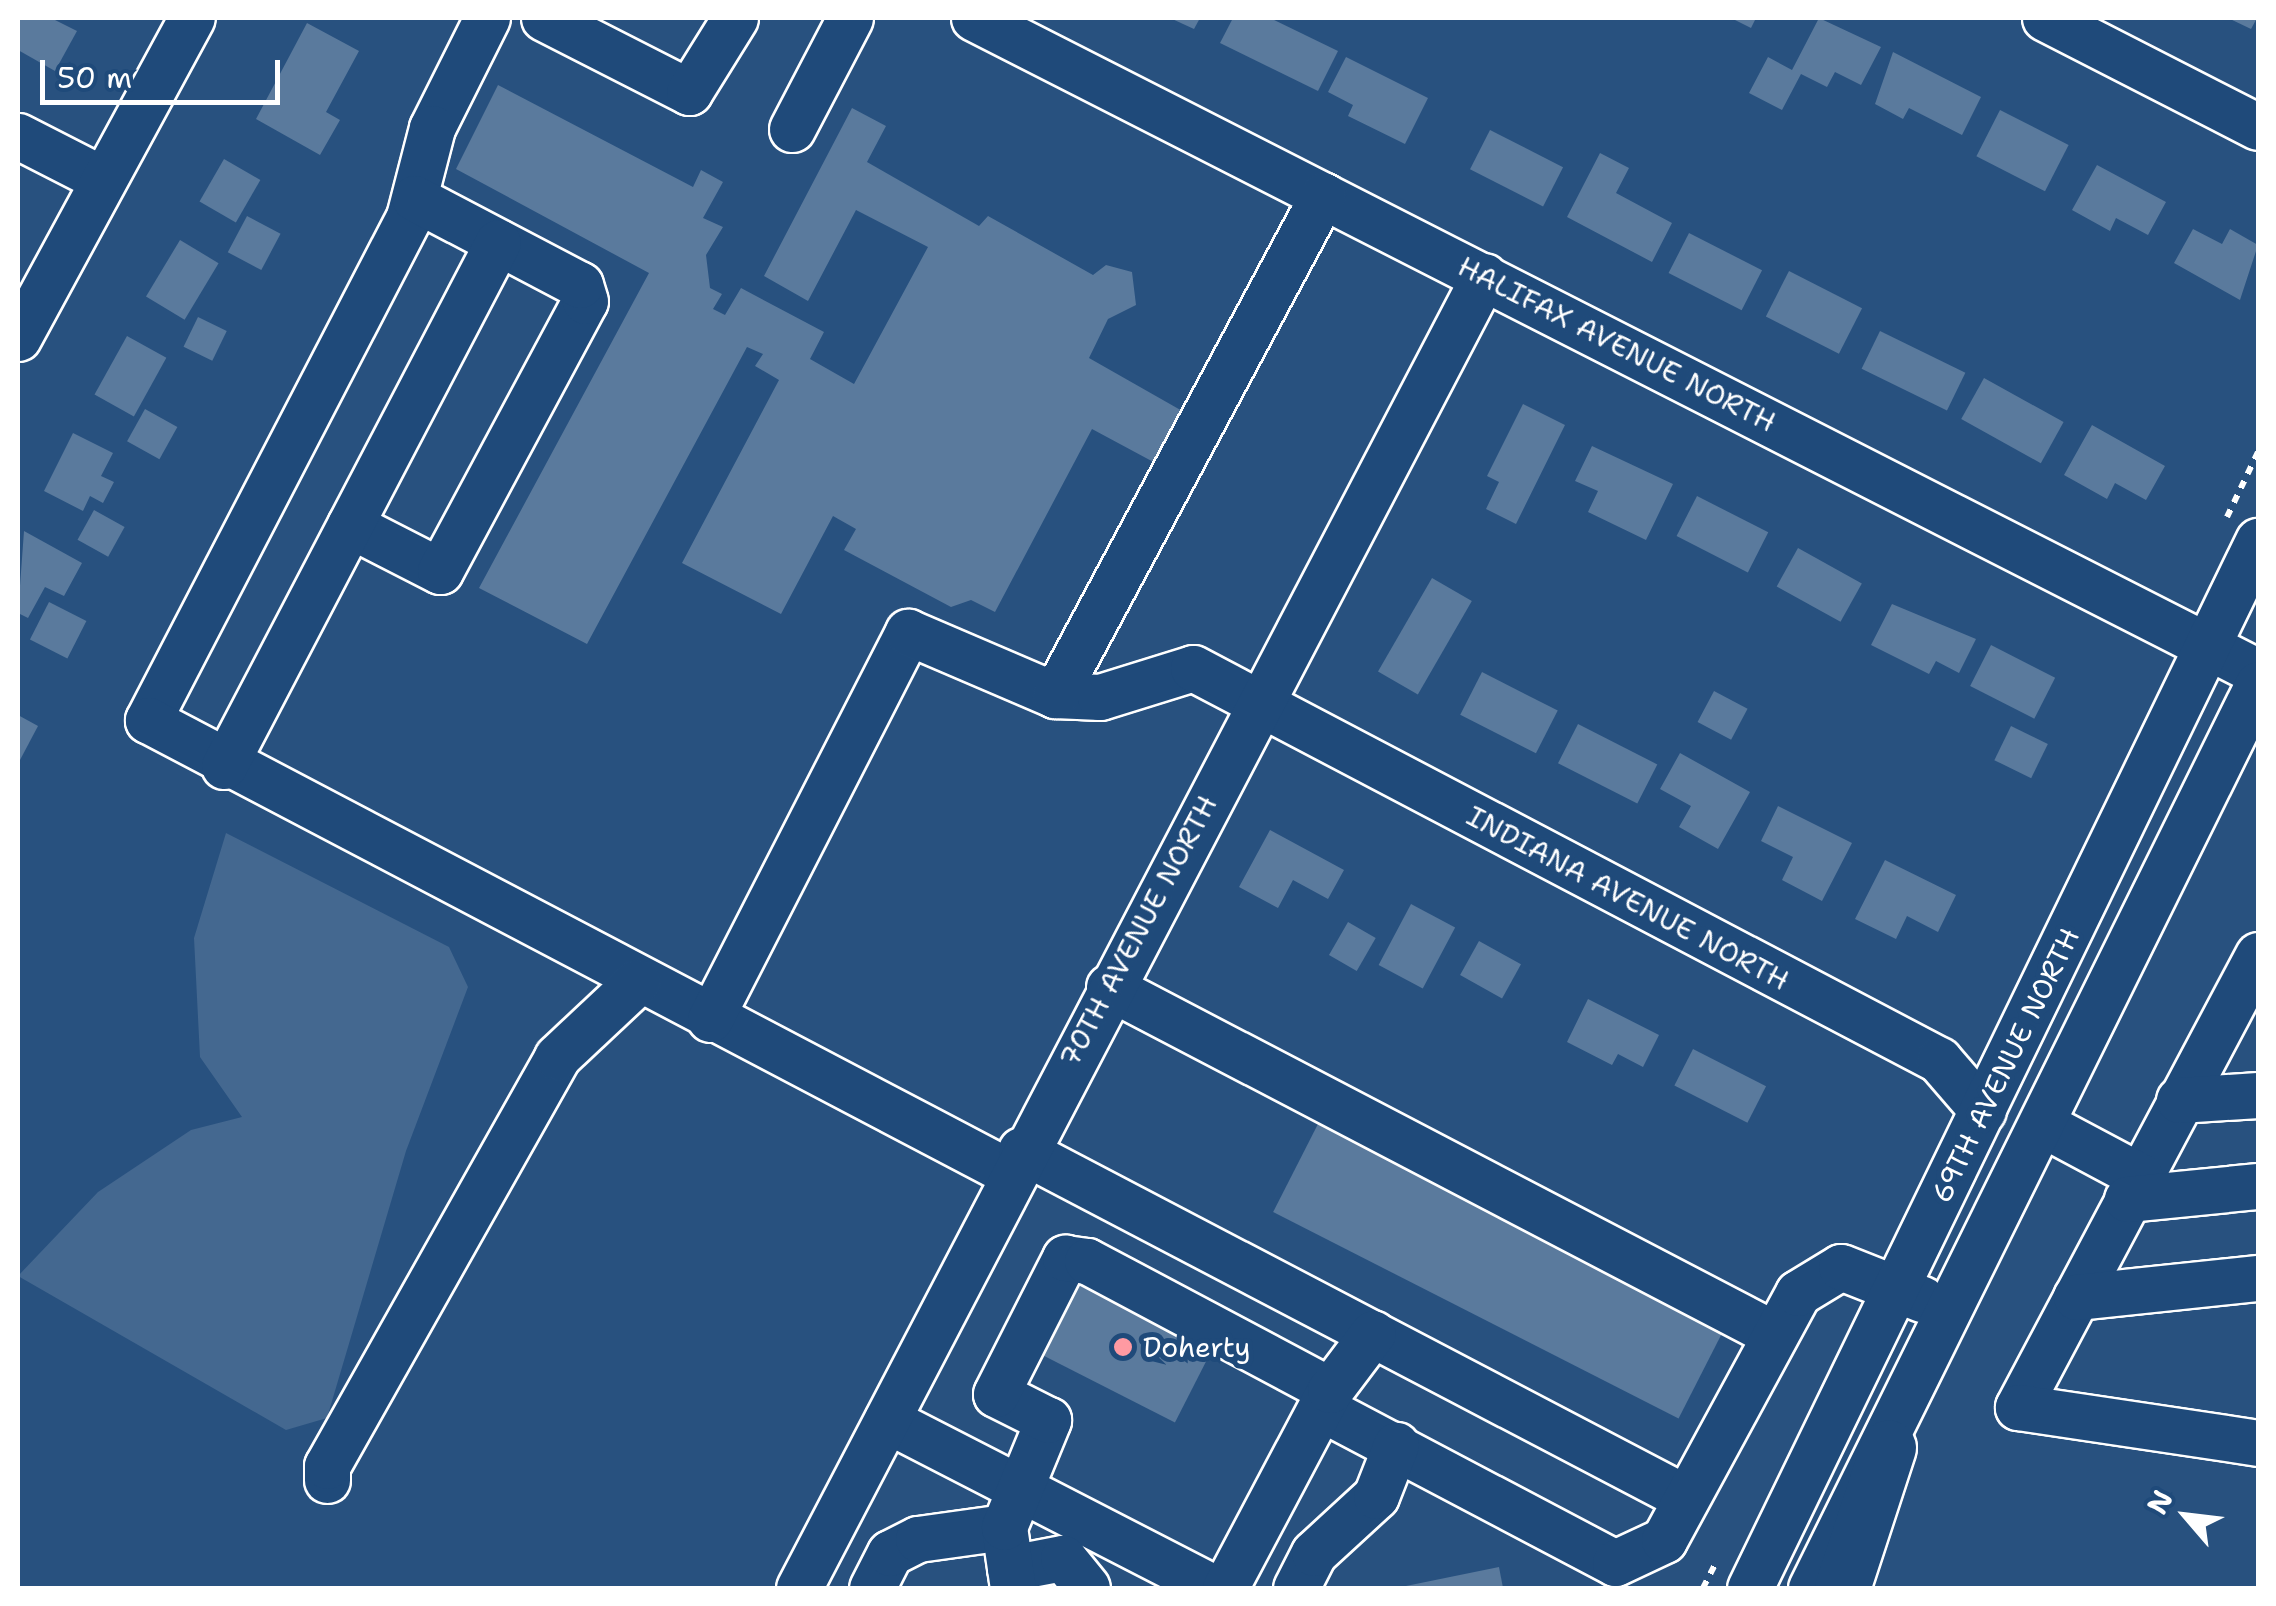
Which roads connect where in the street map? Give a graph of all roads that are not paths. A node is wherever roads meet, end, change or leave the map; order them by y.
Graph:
1 (192, 18) edge
2 (487, 18) edge
3 (544, 18) edge
4 (735, 18) edge
5 (850, 18) edge
6 (974, 18) edge
7 (2045, 18) edge
8 (2258, 127) edge
9 (792, 129) dead end
10 (18, 136) edge
11 (102, 179) junction
12 (1323, 195) junction
13 (414, 198) junction
14 (498, 242) junction
15 (1484, 276) junction
16 (18, 338) edge
17 (350, 525) junction
18 (2258, 541) edge
19 (2208, 646) junction
20 (2258, 672) edge
21 (2258, 684) edge
22 (1056, 695) junction
23 (1258, 704) junction
24 (224, 766) junction
25 (2255, 971) edge
26 (637, 982) junction
27 (1109, 988) junction
28 (710, 1019) junction
29 (2258, 1095) edge
30 (2180, 1100) junction
31 (1982, 1112) junction
32 (2046, 1126) junction
33 (1015, 1161) junction
34 (2258, 1186) edge
35 (2133, 1188) junction
36 (2258, 1278) edge
37 (1896, 1288) junction
38 (2076, 1297) junction
39 (1952, 1311) junction
40 (1770, 1332) junction
41 (1372, 1333) junction
42 (1327, 1399) junction
43 (887, 1420) junction
44 (2258, 1443) edge
45 (1396, 1445) junction
46 (1888, 1447) junction
47 (327, 1480) dead end
48 (1684, 1497) junction
49 (1010, 1543) edge
50 (1151, 1557) junction
51 (1612, 1576) edge
52 (798, 1588) edge
53 (872, 1588) edge
54 (1088, 1588) edge
55 (1104, 1588) edge
56 (1214, 1588) edge
57 (1225, 1588) edge
58 (1296, 1588) edge
59 (1750, 1588) edge
60 (1811, 1588) edge
61 (1842, 1588) edge

1 - 11 street
2 - 13 street
3 - 4 street
5 - 9 street
6 - 12 street, HALIFAX AVENUE NORTH
7 - 8 street
10 - 11 street
11 - 16 street
12 - 15 street, HALIFAX AVENUE NORTH
12 - 22 street
13 - 14 street
13 - 24 street
14 - 17 street
14 - 17 street
15 - 19 street, HALIFAX AVENUE NORTH
15 - 23 street, 70TH AVENUE NORTH
17 - 24 street
18 - 19 street, 69TH AVENUE NORTH
19 - 20 street, HALIFAX AVENUE NORTH
19 - 31 street, 69TH AVENUE NORTH
21 - 32 street
22 - 23 street, INDIANA AVENUE NORTH
22 - 28 street
23 - 27 street, 70TH AVENUE NORTH
23 - 31 street, INDIANA AVENUE NORTH
24 - 26 street
25 - 30 street
26 - 28 street
26 - 47 street
27 - 33 street, 70TH AVENUE NORTH
27 - 40 street
28 - 33 street
29 - 30 street
30 - 35 street
31 - 37 street, 69TH AVENUE NORTH
32 - 35 street
32 - 39 street
33 - 41 street
33 - 43 street, 70TH AVENUE NORTH
34 - 35 street
35 - 38 street
36 - 38 street
37 - 39 street
37 - 40 street
37 - 59 street, 69TH AVENUE NORTH
38 - 44 street
39 - 46 street
40 - 48 street
41 - 42 street
41 - 48 street
42 - 45 street
42 - 49 street
42 - 57 street
43 - 49 street
43 - 52 street, 70TH AVENUE NORTH
45 - 51 street
45 - 58 street
46 - 60 street
46 - 61 main road
48 - 51 street
49 - 50 street
49 - 53 street
49 - 54 street
50 - 55 street
50 - 56 street

